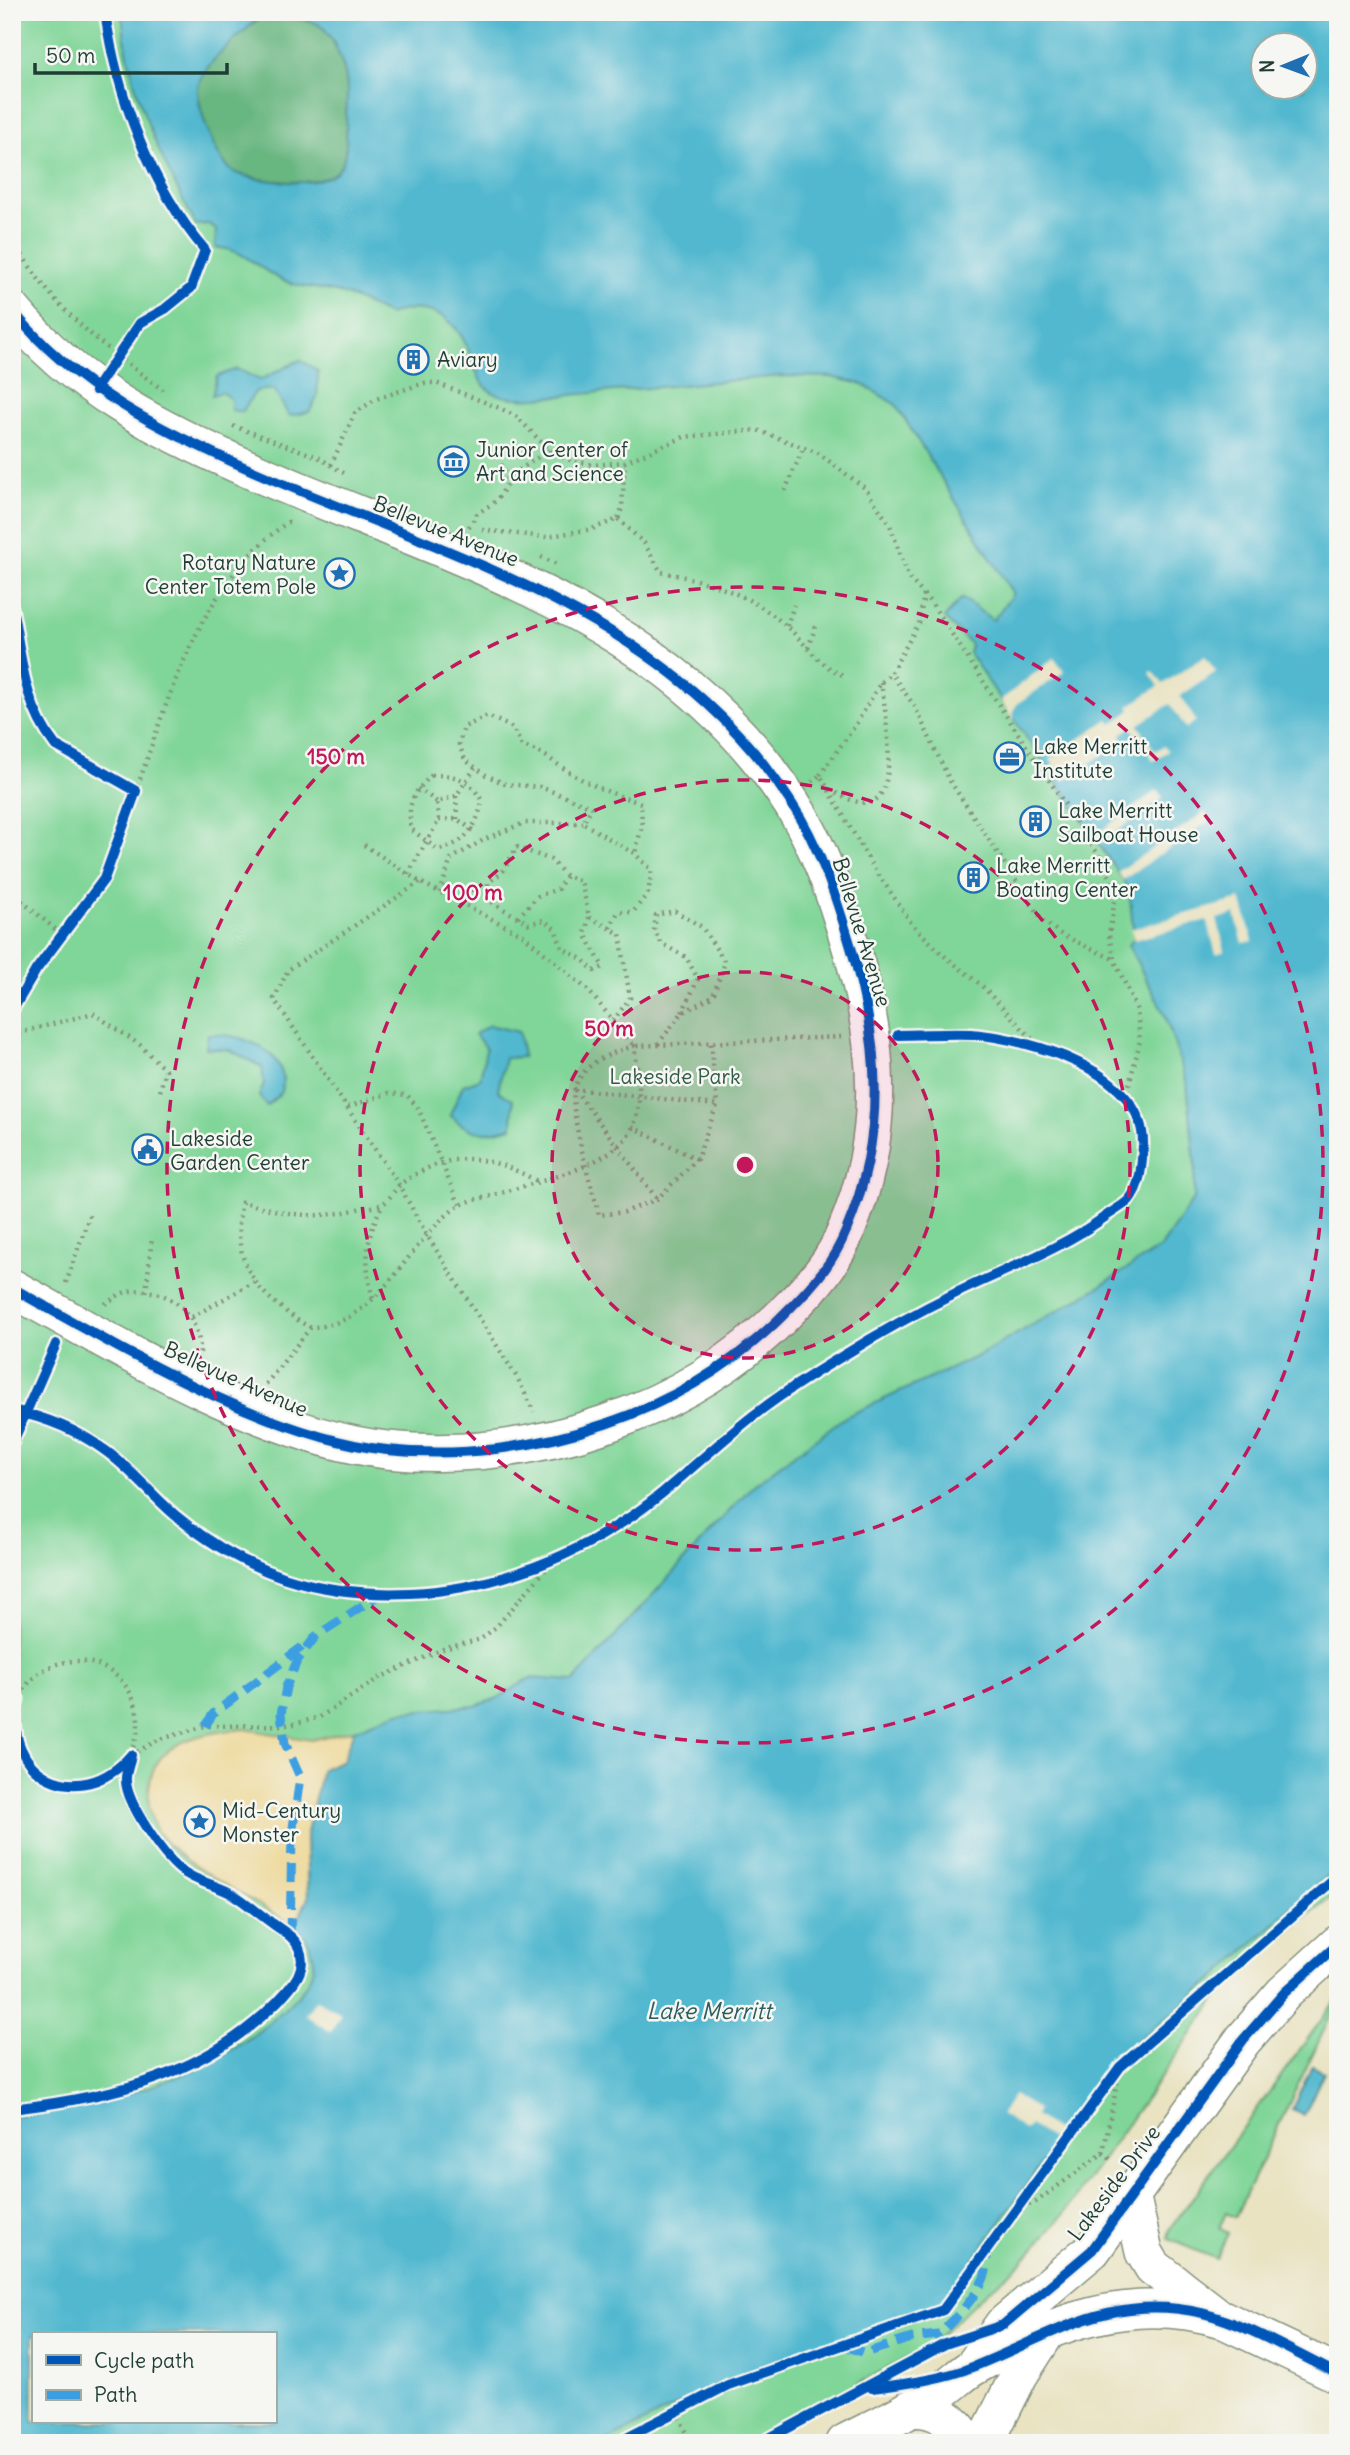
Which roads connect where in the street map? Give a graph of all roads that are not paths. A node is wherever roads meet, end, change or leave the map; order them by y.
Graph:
1 (12, 310) edge
2 (12, 1287) edge
3 (1338, 1944) edge
4 (1131, 2194) junction
5 (1092, 2250) junction
6 (1222, 2319) junction
7 (1046, 2332) junction
8 (973, 2367) junction
9 (1338, 2374) edge
10 (910, 2409) junction
11 (845, 2443) edge
12 (968, 2443) edge
13 (985, 2443) edge

1 - 2 street, Bellevue Avenue
3 - 4 street, Lakeside Drive
4 - 5 street, Lakeside Drive
4 - 6 street
5 - 7 street
5 - 8 street, Lakeside Drive
6 - 7 street, Lakeside Drive
6 - 9 street
7 - 8 street, Lakeside Drive
7 - 13 street
8 - 10 street, Lakeside Drive
10 - 11 street, Lakeside Drive
10 - 12 street

